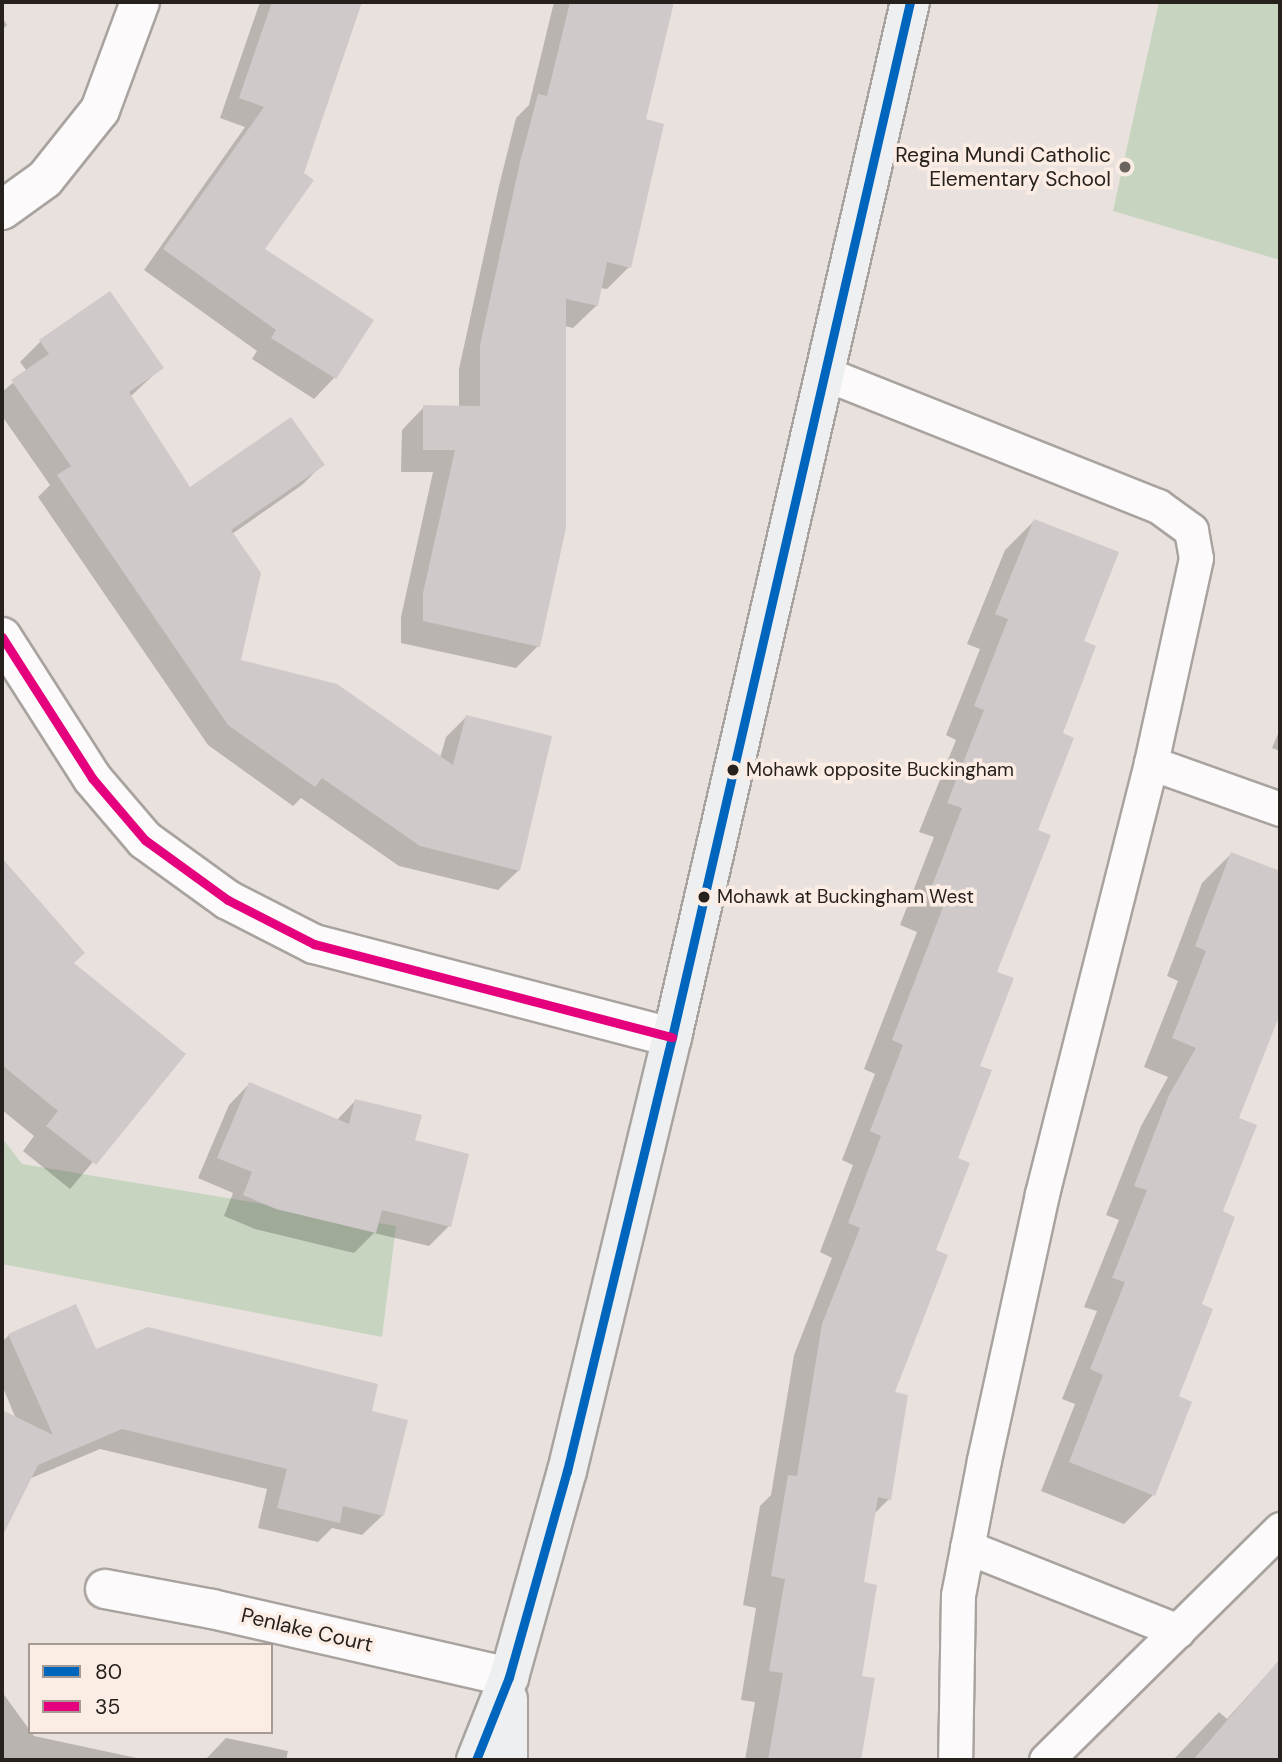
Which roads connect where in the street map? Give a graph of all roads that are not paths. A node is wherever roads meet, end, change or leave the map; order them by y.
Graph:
1 (140, 2) edge
2 (910, 2) edge
3 (2, 210) edge
4 (827, 374) junction
5 (2, 637) edge
6 (1151, 763) junction
7 (1280, 809) edge
8 (672, 1037) junction
9 (1280, 1529) edge
10 (967, 1547) junction
11 (105, 1589) dead end
12 (1178, 1632) junction
13 (509, 1677) junction
14 (476, 1760) edge
15 (508, 1760) edge
16 (955, 1760) edge
17 (1046, 1760) edge

1 - 3 street
2 - 4 main road
4 - 6 lane
4 - 8 main road
5 - 8 street
6 - 7 lane
6 - 10 lane
8 - 13 main road
9 - 12 lane
10 - 12 lane
10 - 16 lane
11 - 13 street, Penlake Court
12 - 17 lane
13 - 14 main road
13 - 15 main road

